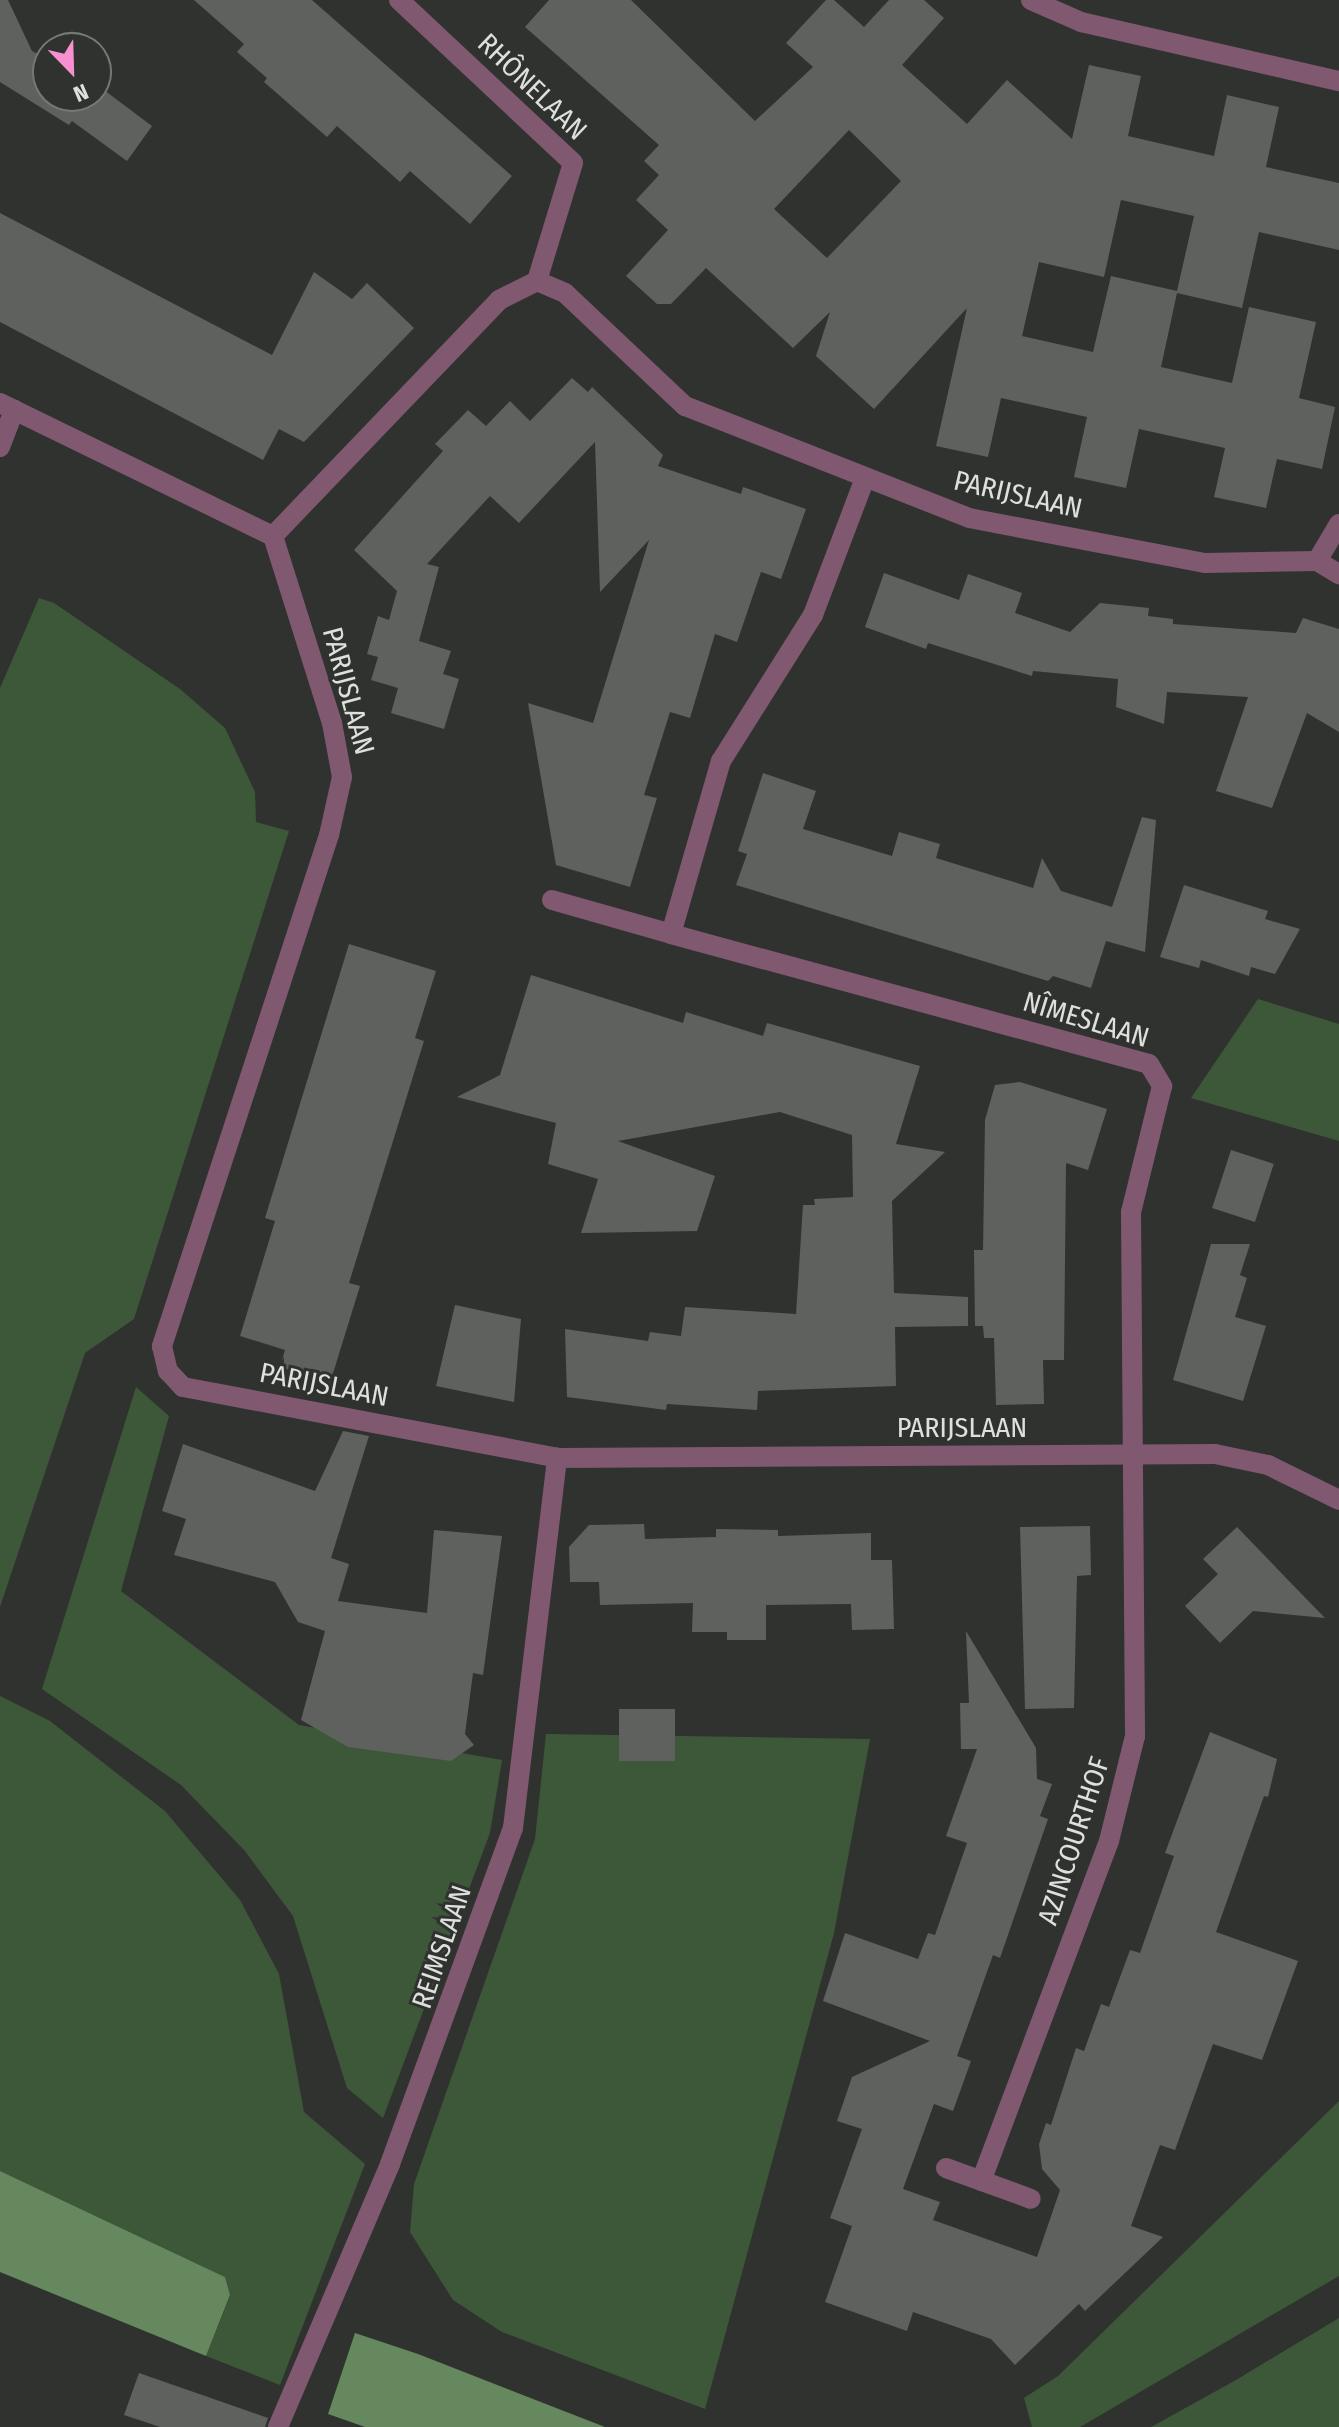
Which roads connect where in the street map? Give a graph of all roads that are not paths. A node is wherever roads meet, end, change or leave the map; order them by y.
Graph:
1 (399, 0) edge
2 (1031, 0) edge
3 (1339, 81) edge
4 (537, 281) junction
5 (7, 406) edge
6 (0, 447) edge
7 (865, 478) junction
8 (1339, 524) edge
9 (273, 536) junction
10 (1317, 561) junction
11 (1339, 574) edge
12 (552, 900) dead end
13 (671, 934) junction
14 (1136, 1455) junction
15 (557, 1458) junction
16 (1339, 1500) edge
17 (946, 2168) dead end
18 (981, 2181) junction
19 (1031, 2199) dead end
20 (278, 2427) edge

1 - 4 street, RHÔNELAAN
2 - 3 street
4 - 7 street, PARIJSLAAN
4 - 9 street
5 - 6 street
5 - 9 street
7 - 10 street, PARIJSLAAN
7 - 13 street
8 - 10 street
9 - 15 street, PARIJSLAAN
10 - 11 street
12 - 13 street, NÎMESLAAN
13 - 14 street, NÎMESLAAN
14 - 15 street, PARIJSLAAN
14 - 16 street, PARIJSLAAN
14 - 18 street, AZINCOURTHOF
15 - 20 street, REIMSLAAN
17 - 18 street
18 - 19 street

